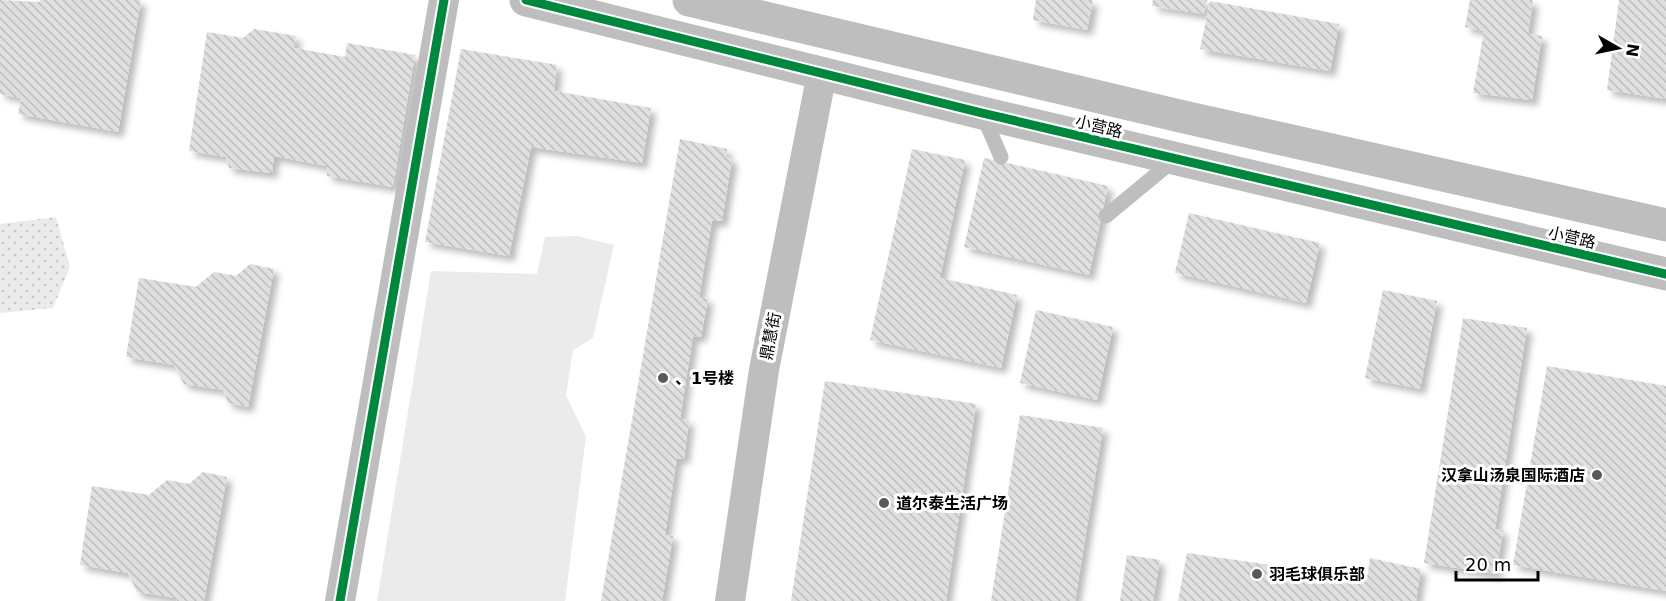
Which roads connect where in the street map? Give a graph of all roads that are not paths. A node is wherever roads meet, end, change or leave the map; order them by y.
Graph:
1 (444, 0) edge
2 (526, 0) edge
3 (689, 0) edge
4 (822, 74) junction
5 (982, 113) junction
6 (1001, 157) dead end
7 (1174, 159) junction
8 (1106, 216) dead end
9 (1666, 225) edge
10 (1666, 274) edge
11 (340, 601) edge
12 (730, 601) edge

1 - 11 street
2 - 4 street, 小营路
3 - 9 street, 小营路
4 - 5 street, 小营路
4 - 12 street, 鼎慧街
5 - 6 lane
5 - 7 street, 小营路
7 - 8 lane
7 - 10 street, 小营路

